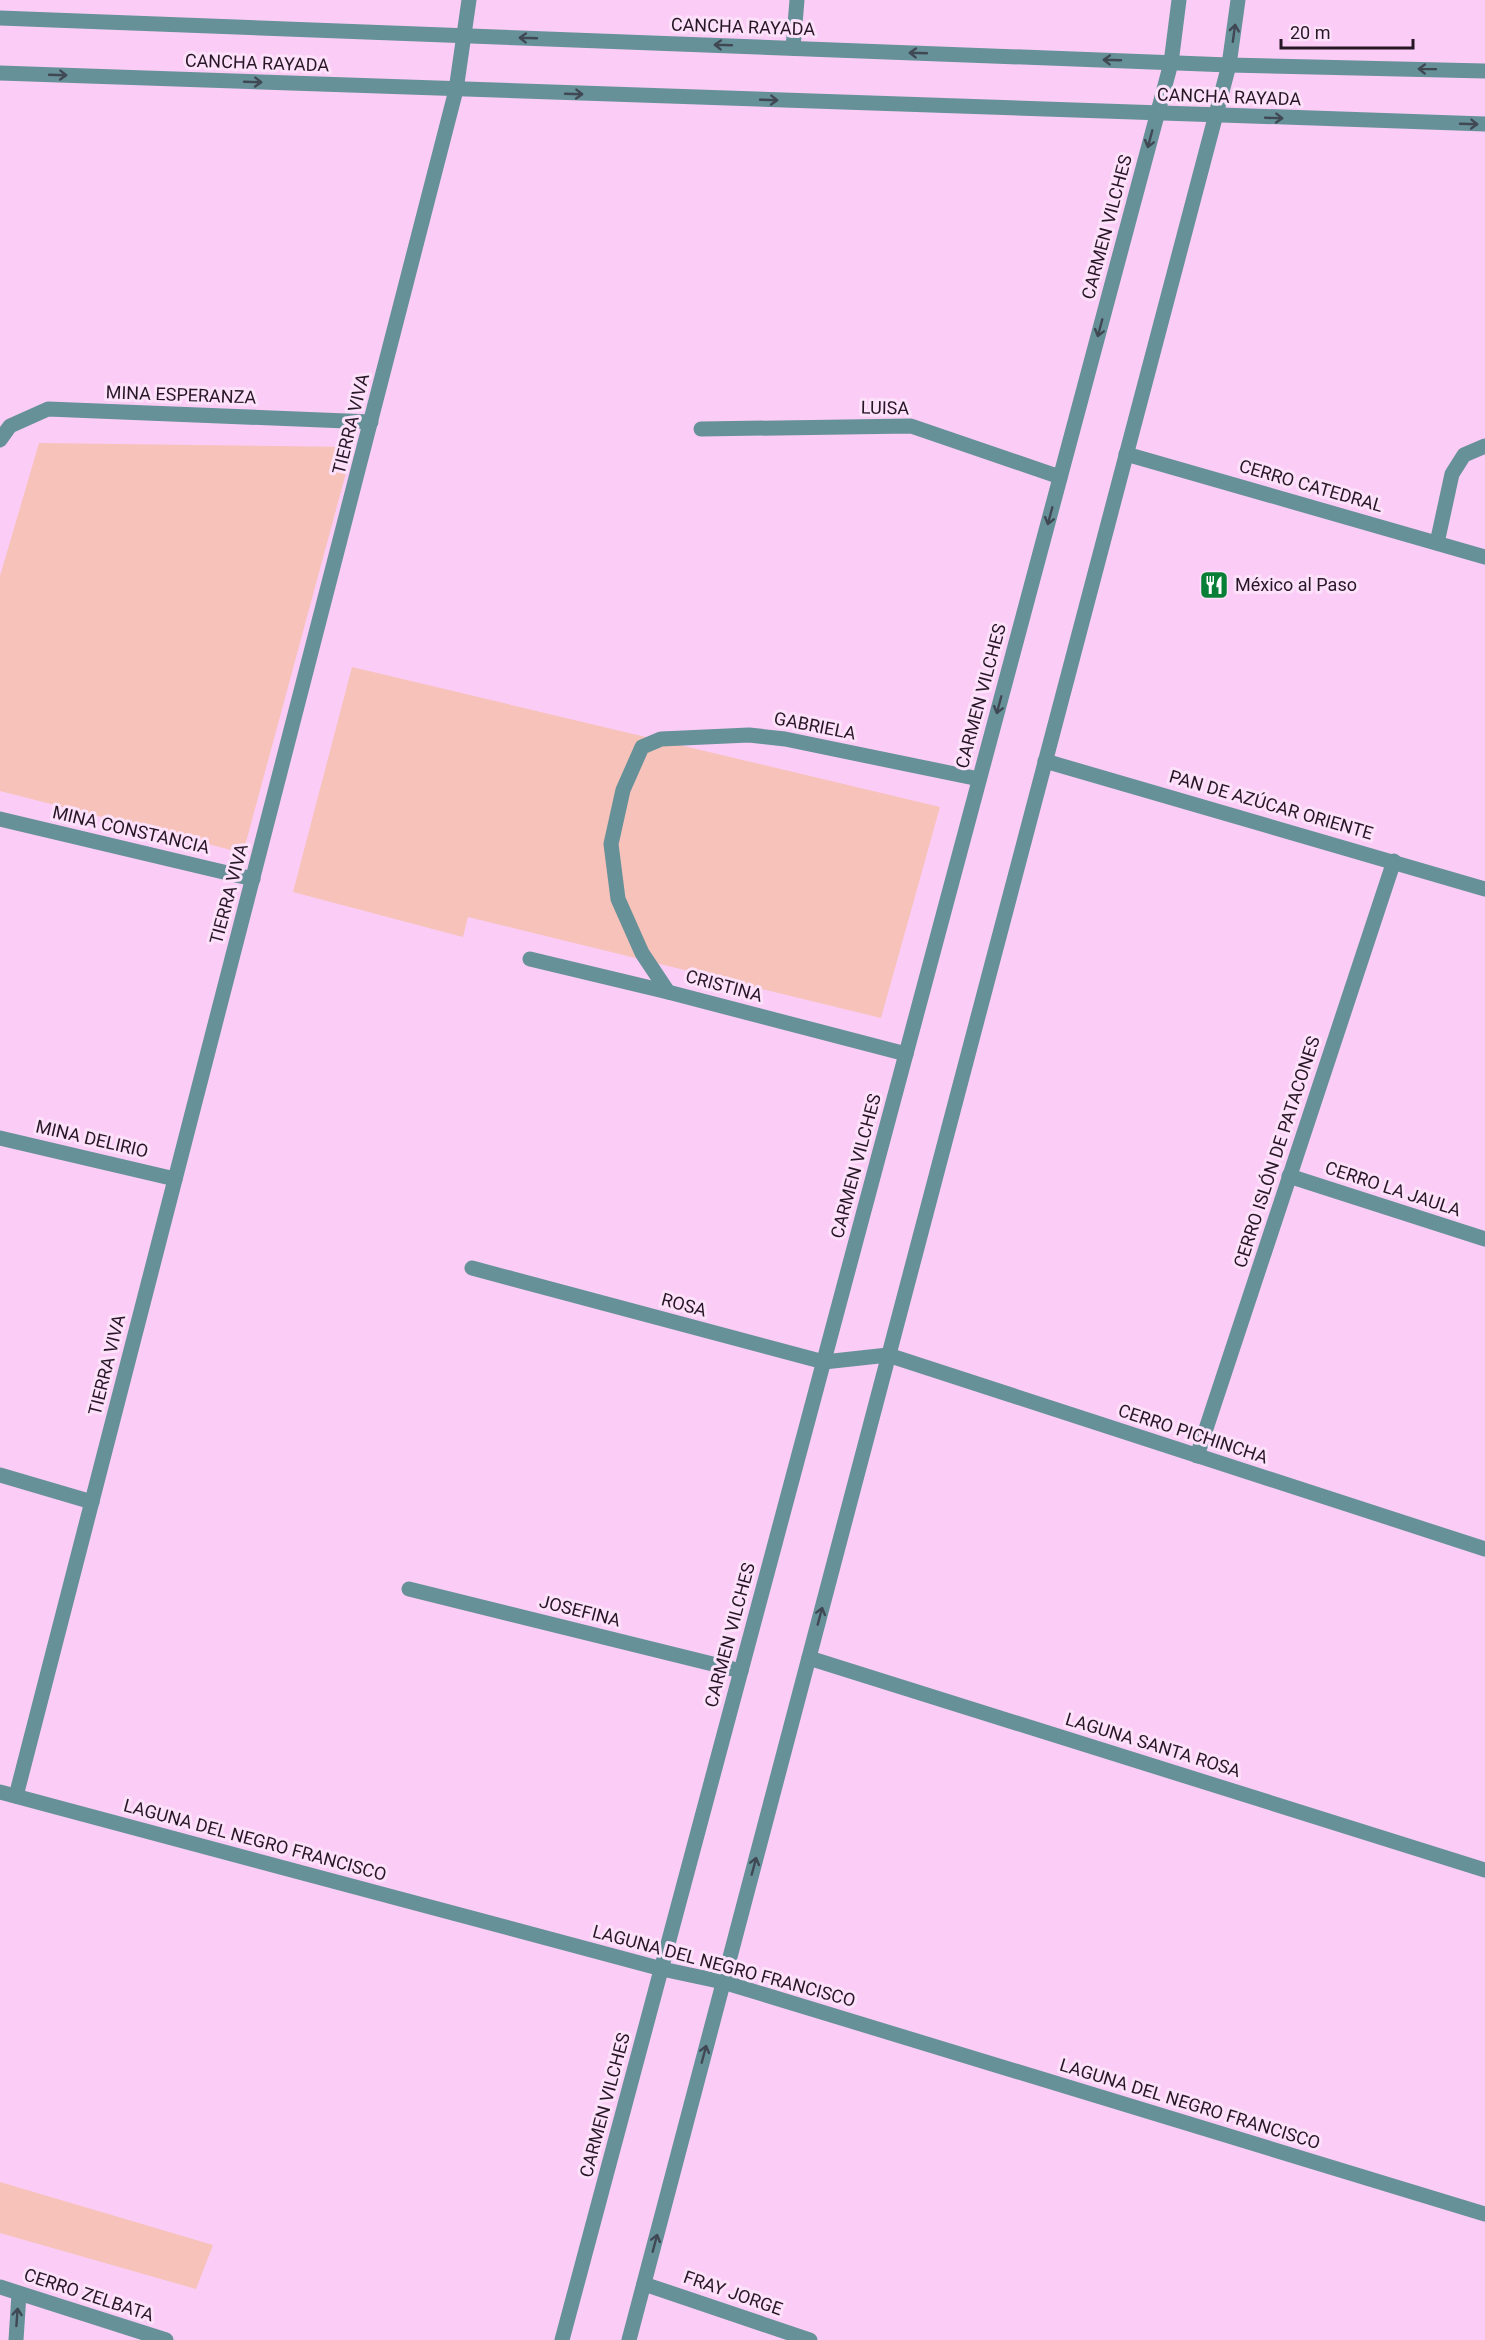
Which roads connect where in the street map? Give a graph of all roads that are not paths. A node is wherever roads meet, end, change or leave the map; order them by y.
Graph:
1 (470, 0) edge
2 (797, 0) edge
3 (1179, 0) edge
4 (1238, 0) edge
5 (0, 18) edge
6 (465, 35) junction
7 (793, 48) junction
8 (1171, 63) junction
9 (1229, 65) junction
10 (1485, 70) edge
11 (0, 73) edge
12 (456, 90) junction
13 (1157, 114) junction
14 (1215, 116) junction
15 (1485, 124) edge
16 (372, 422) junction
17 (701, 429) dead end
18 (0, 440) edge
19 (1485, 446) edge
20 (1126, 454) junction
21 (1060, 477) junction
22 (1437, 543) junction
23 (1485, 557) edge
24 (1046, 761) junction
25 (979, 779) junction
26 (0, 819) edge
27 (1394, 861) junction
28 (253, 879) junction
29 (1485, 889) edge
30 (530, 959) dead end
31 (668, 992) junction
32 (906, 1054) junction
33 (0, 1138) edge
34 (1289, 1176) junction
35 (175, 1179) junction
36 (1485, 1239) edge
37 (472, 1269) dead end
38 (888, 1356) junction
39 (824, 1362) junction
40 (1197, 1456) junction
41 (0, 1475) edge
42 (92, 1502) junction
43 (1485, 1549) edge
44 (409, 1589) dead end
45 (809, 1658) junction
46 (741, 1671) junction
47 (0, 1792) edge
48 (16, 1796) junction
49 (1485, 1870) edge
50 (662, 1969) junction
51 (723, 1982) junction
52 (1485, 2214) edge
53 (644, 2284) junction
54 (0, 2287) edge
55 (19, 2294) junction
56 (16, 2340) edge
57 (166, 2340) edge
58 (562, 2340) edge
59 (629, 2340) edge
60 (810, 2340) edge

1 - 6 street, TIERRA VIVA
2 - 7 street
3 - 8 street, CARMEN VILCHES
9 -> 4 street
5 - 6 street, CANCHA RAYADA
7 -> 6 street, CANCHA RAYADA
6 - 12 street, TIERRA VIVA
8 -> 7 street, CANCHA RAYADA
8 - 9 street, CANCHA RAYADA
8 - 13 street, CARMEN VILCHES
10 -> 9 street, CANCHA RAYADA
9 - 14 street
11 -> 12 street, CANCHA RAYADA
12 -> 13 street, CANCHA RAYADA
12 - 16 street, TIERRA VIVA
13 - 14 street, CANCHA RAYADA
13 -> 21 street, CARMEN VILCHES
14 -> 15 street, CANCHA RAYADA
14 - 20 street
16 - 18 street, MINA ESPERANZA
16 - 28 street, TIERRA VIVA
17 - 21 street, LUISA
19 - 22 street
20 - 22 street, CERRO CATEDRAL
20 - 24 street
21 -> 25 street, CARMEN VILCHES
22 - 23 street, CERRO CATEDRAL
24 - 27 street, PAN DE AZÚCAR ORIENTE
24 - 38 street
25 - 31 street, GABRIELA
25 - 32 street, CARMEN VILCHES
26 - 28 street, MINA CONSTANCIA
27 - 29 street, PAN DE AZÚCAR ORIENTE
27 - 34 street, CERRO ISLÓN DE PATACONES
28 - 35 street, TIERRA VIVA
30 - 31 street, CRISTINA
31 - 32 street, CRISTINA
32 - 39 street, CARMEN VILCHES
33 - 35 street, MINA DELIRIO
34 - 36 street, CERRO LA JAULA
34 - 40 street, CERRO ISLÓN DE PATACONES
35 - 42 street, TIERRA VIVA
37 - 39 street, ROSA
38 - 39 street, ROSA
38 - 40 street, CERRO PICHINCHA
45 -> 38 street
39 - 46 street, CARMEN VILCHES
40 - 43 street, CERRO PICHINCHA
41 - 42 street
42 - 48 street, TIERRA VIVA
44 - 46 street, JOSEFINA
45 - 49 street, LAGUNA SANTA ROSA
51 -> 45 street
46 - 50 street, CARMEN VILCHES
47 - 48 street, LAGUNA DEL NEGRO FRANCISCO
48 - 50 street, LAGUNA DEL NEGRO FRANCISCO
50 - 51 street, LAGUNA DEL NEGRO FRANCISCO
50 - 58 street, CARMEN VILCHES
51 - 52 street, LAGUNA DEL NEGRO FRANCISCO
53 -> 51 street
53 - 59 street
53 - 60 street, FRAY JORGE
54 - 55 street, CERRO ZELBATA
56 -> 55 street
55 - 57 street, CERRO ZELBATA

